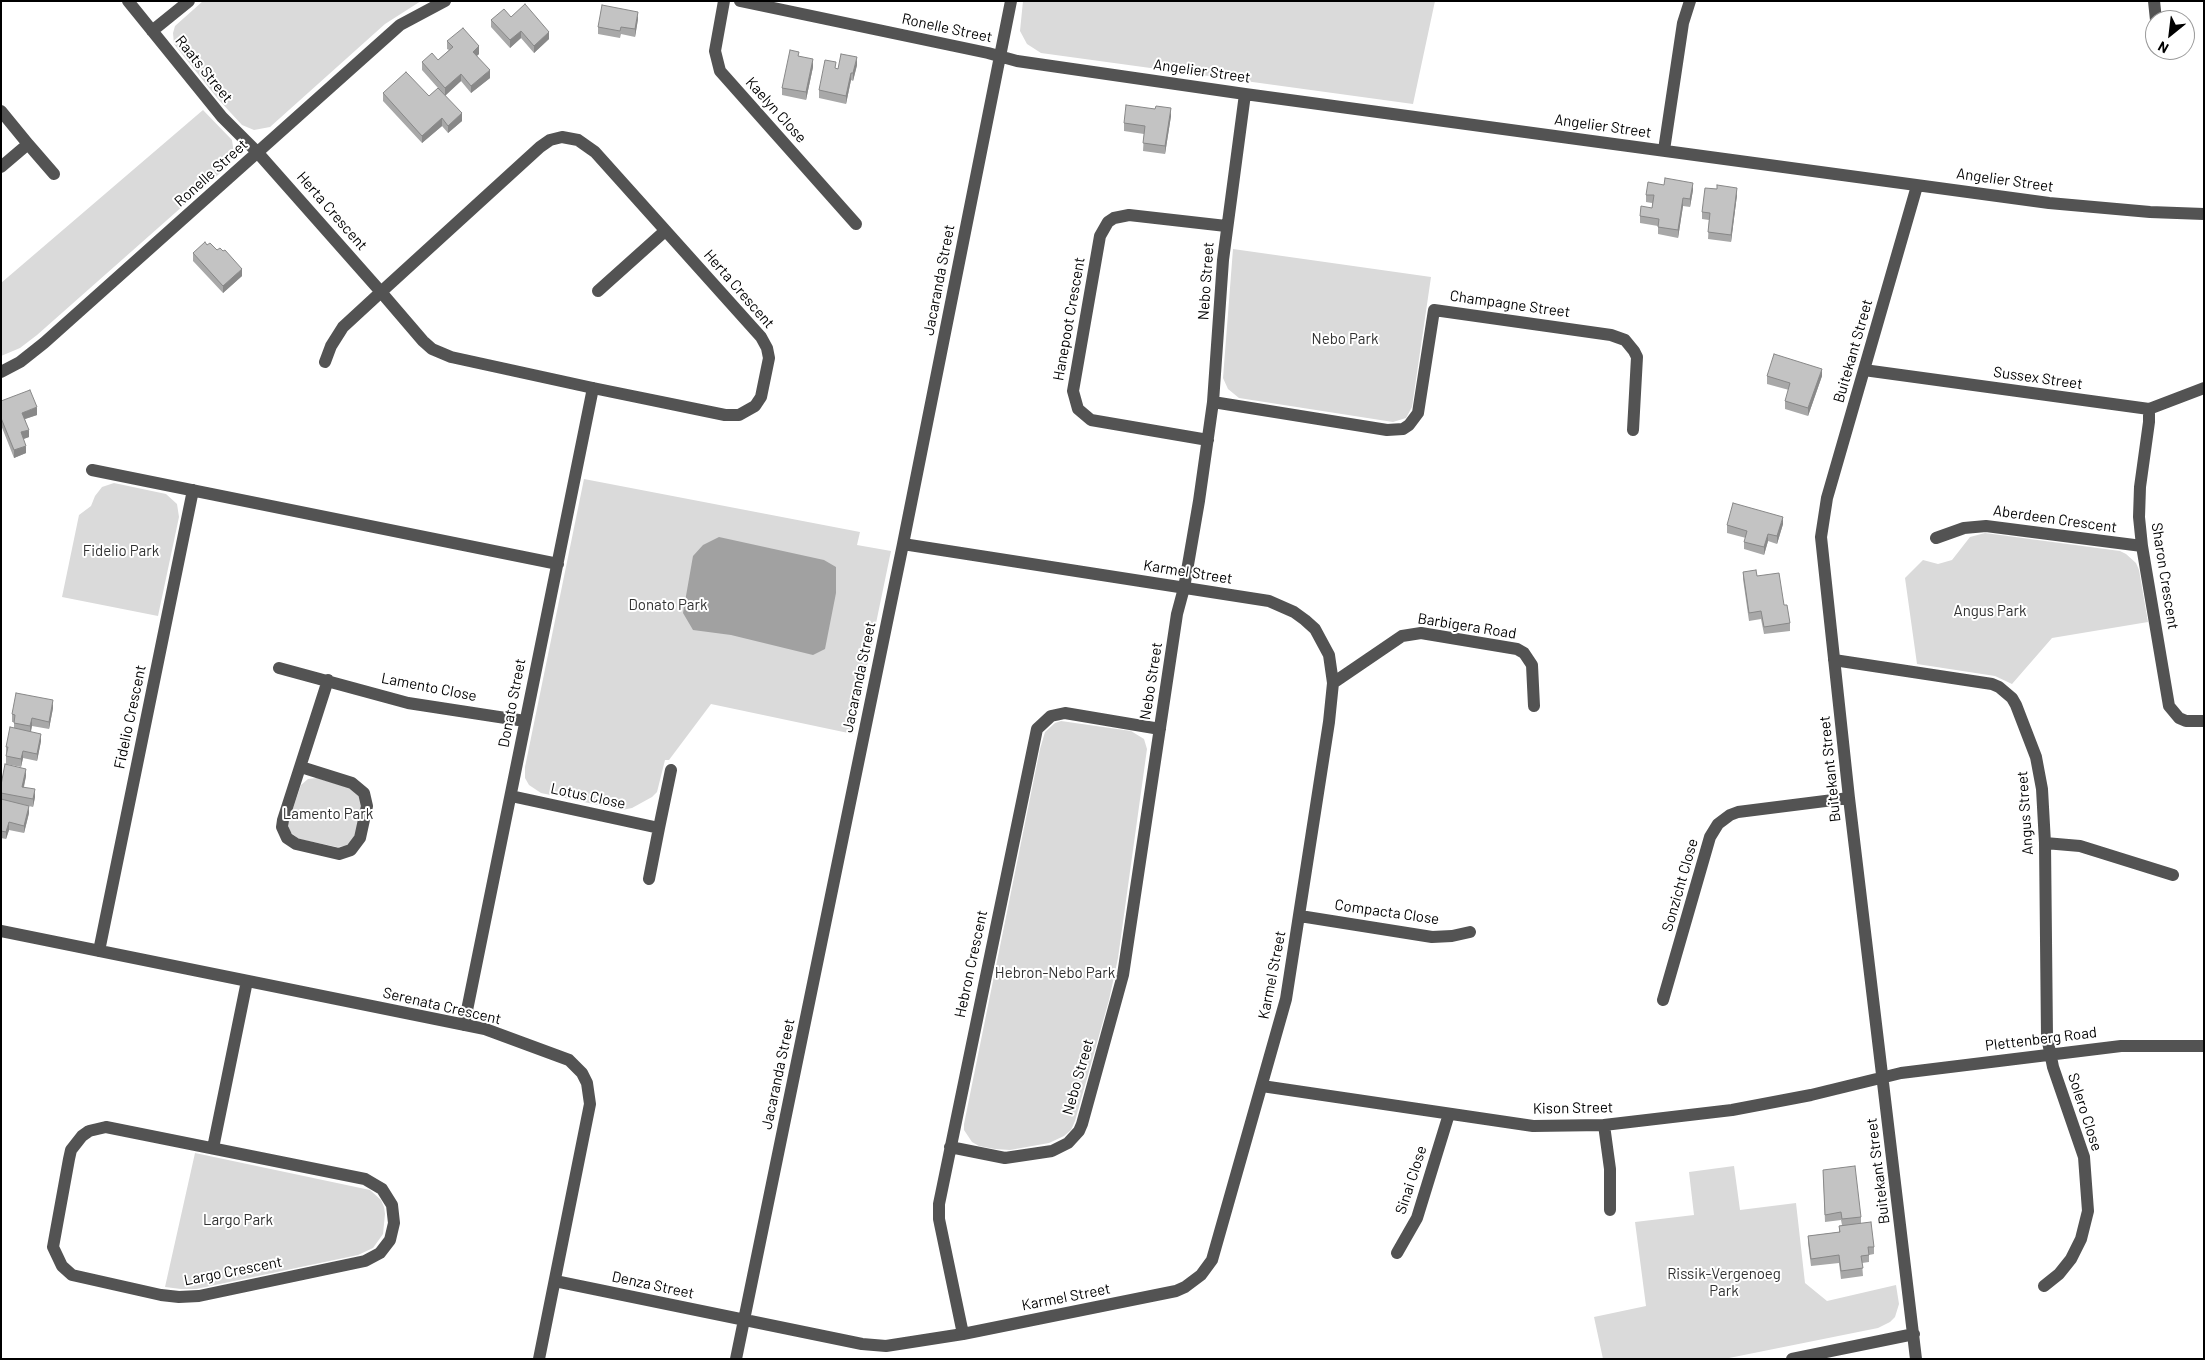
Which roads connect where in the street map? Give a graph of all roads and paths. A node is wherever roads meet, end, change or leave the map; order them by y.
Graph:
1 (128, 1) edge
2 (189, 1) edge
3 (445, 1) edge
4 (724, 1) edge
5 (740, 1) edge
6 (1011, 1) edge
7 (1690, 1) edge
8 (152, 32) junction
9 (1000, 56) junction
10 (1245, 94) junction
11 (1, 111) edge
12 (28, 144) junction
13 (1664, 150) junction
14 (258, 153) junction
15 (1, 167) edge
16 (54, 174) dead end
17 (1917, 186) junction
18 (2204, 214) edge
19 (856, 224) dead end
20 (1226, 226) junction
21 (665, 230) junction
22 (598, 291) dead end
23 (381, 292) junction
24 (325, 362) dead end
25 (1864, 370) junction
26 (1, 372) edge
27 (593, 388) junction
28 (2204, 388) edge
29 (1214, 402) junction
30 (2149, 410) junction
31 (1633, 430) dead end
32 (1208, 440) junction
33 (92, 470) dead end
34 (193, 490) junction
35 (1936, 538) dead end
36 (903, 544) junction
37 (2142, 546) junction
38 (558, 564) junction
39 (1184, 588) junction
40 (1834, 660) junction
41 (279, 668) dead end
42 (328, 680) junction
43 (1334, 683) junction
44 (1534, 706) dead end
45 (2204, 721) edge
46 (524, 722) junction
47 (1160, 729) junction
48 (301, 767) junction
49 (671, 770) dead end
50 (511, 796) junction
51 (1849, 798) junction
52 (659, 828) junction
53 (2045, 843) junction
54 (2173, 875) dead end
55 (649, 879) dead end
56 (1300, 916) junction
57 (1, 931) edge
58 (1470, 932) dead end
59 (99, 951) junction
60 (247, 981) junction
61 (1663, 1000) dead end
62 (464, 1025) junction
63 (2204, 1046) edge
64 (2050, 1054) junction
65 (1884, 1078) junction
66 (1262, 1086) junction
67 (1448, 1114) junction
68 (1604, 1125) junction
69 (950, 1147) junction
70 (213, 1148) junction
71 (1610, 1210) dead end
72 (1397, 1253) dead end
73 (555, 1281) junction
74 (2044, 1286) dead end
75 (744, 1320) junction
76 (963, 1334) junction
77 (1914, 1334) junction
78 (540, 1359) edge
79 (736, 1359) edge
80 (1792, 1359) edge
81 (1916, 1359) edge

1 - 8 street, Raats Street
2 - 8 street
3 - 14 street, Ronelle Street
4 - 19 street, Kaelyn Close
5 - 9 street, Ronelle Street
6 - 9 street, Jacaranda Street
7 - 13 street
8 - 14 street, Raats Street
9 - 10 street, Angelier Street
9 - 36 street, Jacaranda Street
10 - 13 street, Angelier Street
10 - 20 street, Nebo Street
11 - 12 street
12 - 15 street
12 - 16 street
13 - 17 street, Angelier Street
14 - 23 street, Herta Crescent
14 - 26 street, Ronelle Street
17 - 18 street, Angelier Street
17 - 25 street, Buitekant Street
20 - 29 street, Nebo Street
20 - 32 street, Hanepoot Crescent
21 - 22 street
21 - 23 street, Herta Crescent
21 - 27 street, Herta Crescent
23 - 24 street
23 - 27 street, Herta Crescent
25 - 30 street, Sussex Street
25 - 40 street, Buitekant Street
27 - 38 street, Donato Street
28 - 30 street, Sussex Street
29 - 31 street, Champagne Street
29 - 32 street, Nebo Street
30 - 37 street, Sharon Crescent
32 - 39 street, Nebo Street
33 - 34 street
34 - 38 street
34 - 59 street, Fidelio Crescent
35 - 37 street, Aberdeen Crescent
36 - 39 street, Karmel Street
36 - 75 street, Jacaranda Street
37 - 45 street, Sharon Crescent
38 - 46 street, Donato Street
39 - 43 street, Karmel Street
39 - 47 street, Nebo Street
40 - 51 street, Buitekant Street
40 - 53 street, Angus Street
41 - 42 street, Lamento Close
42 - 46 street, Lamento Close
42 - 48 street
43 - 44 street, Barbigera Road
43 - 56 street, Karmel Street
46 - 50 street, Donato Street
47 - 69 street, Nebo Street
47 - 69 street, Hebron Crescent
48 - 48 street
49 - 52 street
50 - 52 street, Lotus Close
50 - 62 street, Donato Street
51 - 61 street, Sonzicht Close
51 - 65 street, Buitekant Street
52 - 55 street
53 - 54 street
53 - 64 street, Angus Street
56 - 58 street, Compacta Close
56 - 66 street, Karmel Street
57 - 59 street, Serenata Crescent
59 - 60 street, Serenata Crescent
60 - 62 street, Serenata Crescent
60 - 70 street
62 - 73 street, Serenata Crescent
63 - 64 street, Plettenberg Road
64 - 65 street, Plettenberg Road
64 - 74 street, Solero Close
65 - 68 street, Kison Street
65 - 77 street, Buitekant Street
66 - 67 street, Kison Street
66 - 76 street, Karmel Street
67 - 68 street, Kison Street
67 - 72 street, Sinai Close
68 - 71 street
69 - 76 street, Hebron Crescent
70 - 70 street, Largo Crescent
73 - 75 street, Denza Street
73 - 78 street, Serenata Crescent
75 - 76 street, Karmel Street
75 - 79 street, Jacaranda Street
77 - 80 street
77 - 81 street, Buitekant Street

